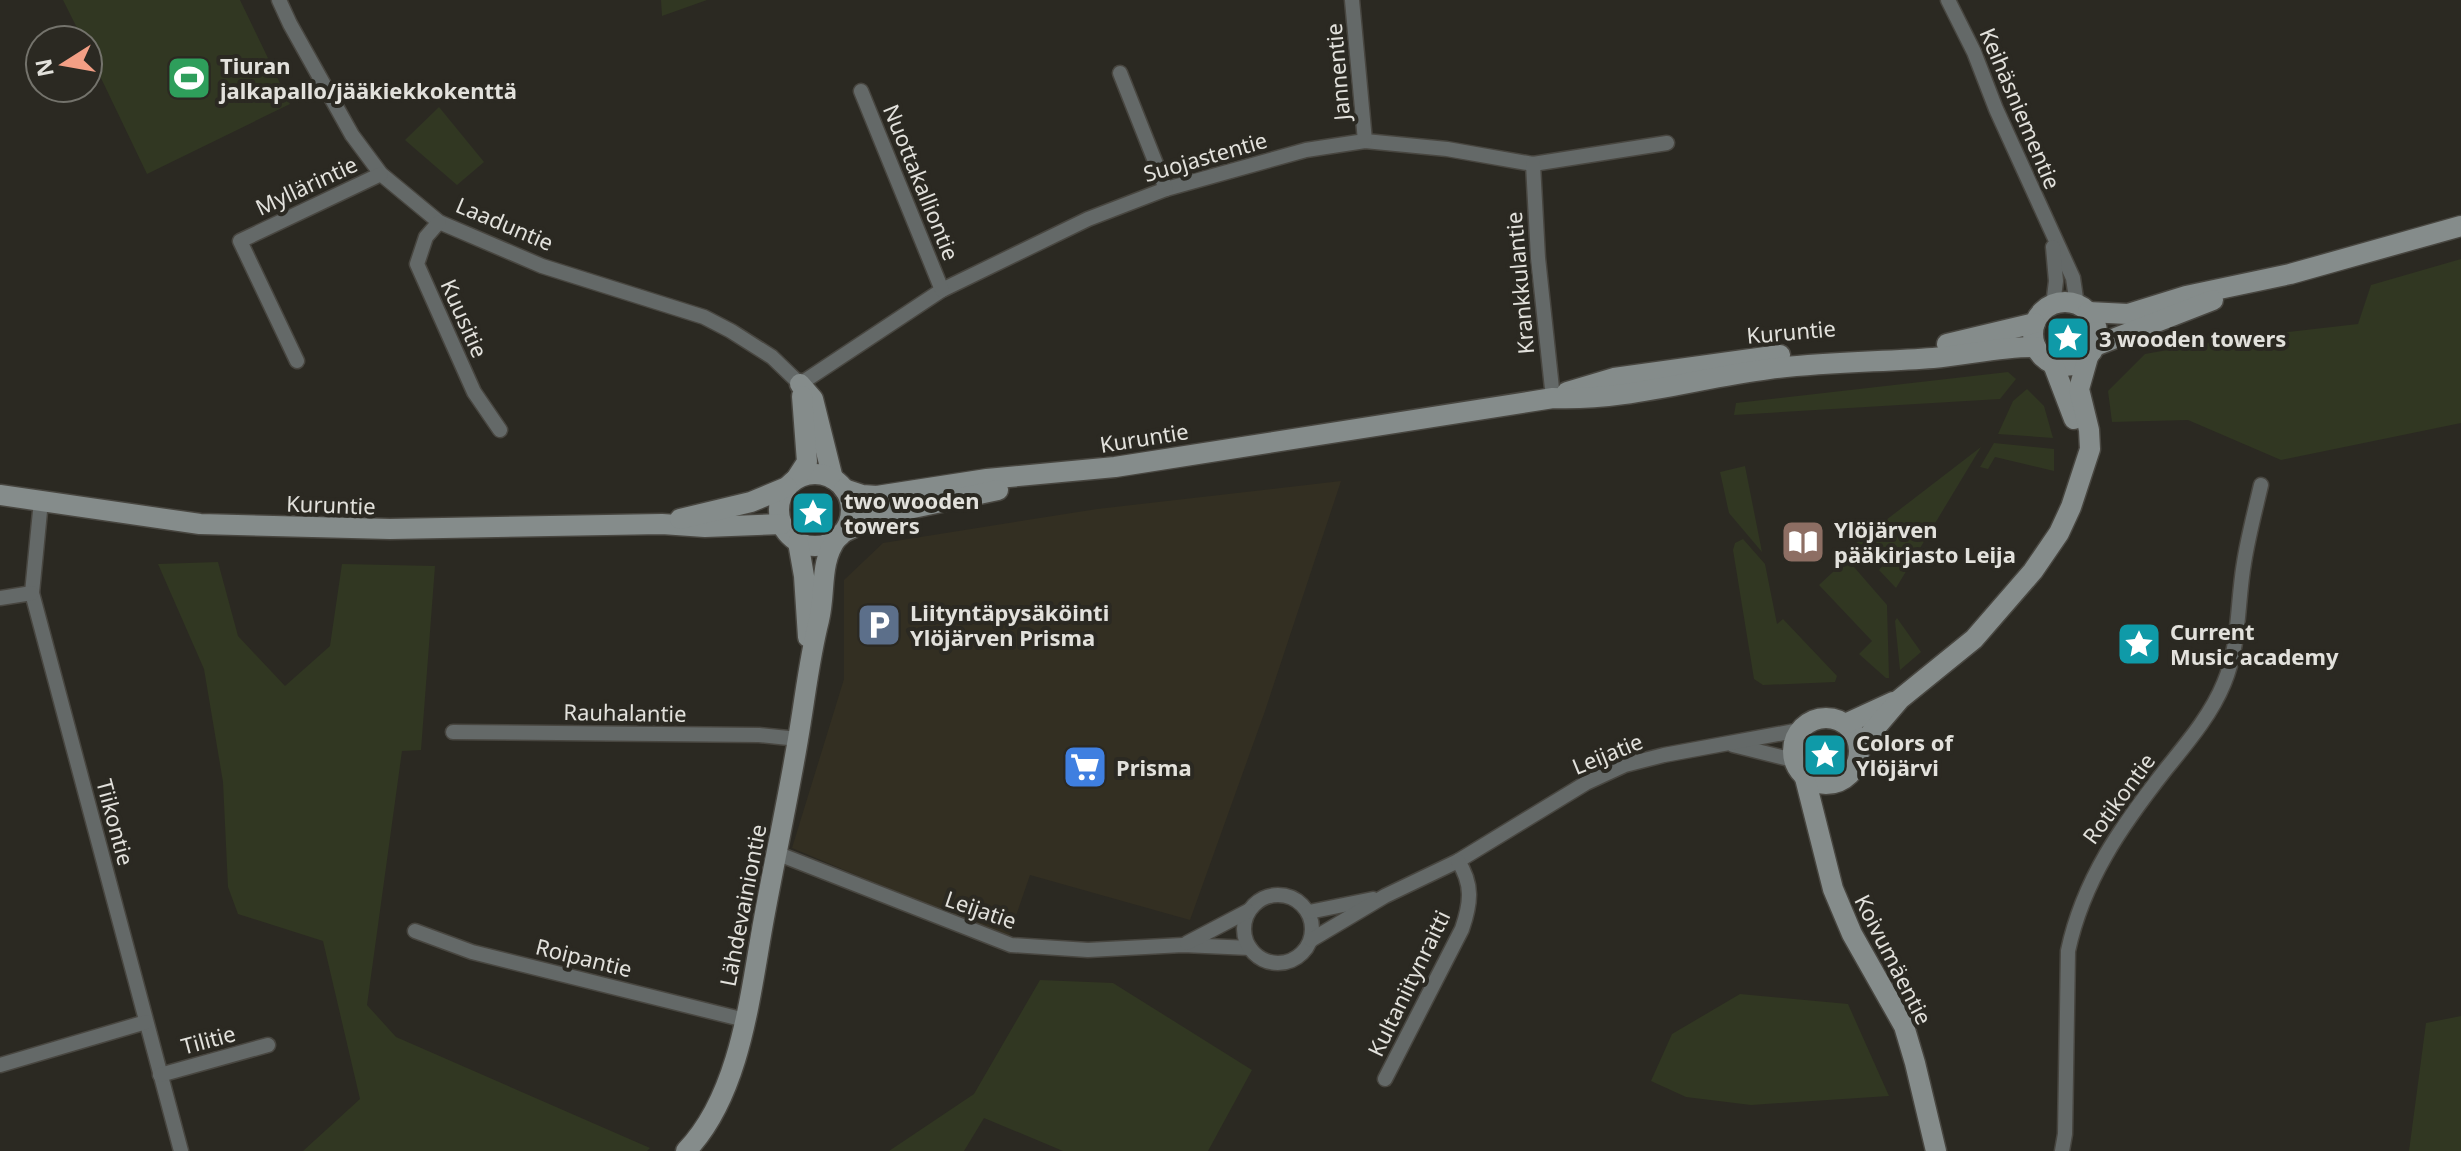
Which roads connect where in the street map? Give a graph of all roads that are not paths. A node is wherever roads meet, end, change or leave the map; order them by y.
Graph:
1 (279, 0) edge
2 (1352, 0) edge
3 (1948, 0) edge
4 (1120, 73) dead end
5 (861, 91) dead end
6 (1365, 141) junction
7 (1667, 143) dead end
8 (1533, 164) junction
9 (381, 174) junction
10 (1166, 189) junction
11 (439, 222) junction
12 (2461, 226) edge
13 (2052, 235) junction
14 (2250, 284) junction
15 (942, 290) junction
16 (2053, 305) junction
17 (2082, 308) junction
18 (2035, 323) junction
19 (2036, 347) junction
20 (2091, 351) junction
21 (297, 361) dead end
22 (2053, 364) junction
23 (800, 384) junction
24 (1553, 398) junction
25 (500, 430) dead end
26 (1076, 472) junction
27 (791, 483) junction
28 (838, 484) junction
29 (2261, 485) dead end
30 (2079, 487) junction
31 (0, 495) edge
32 (41, 501) junction
33 (662, 524) junction
34 (782, 524) junction
35 (840, 536) junction
36 (798, 542) junction
37 (32, 593) junction
38 (0, 598) edge
39 (809, 656) junction
40 (1900, 699) junction
41 (1845, 724) junction
42 (1800, 730) junction
43 (453, 732) dead end
44 (798, 739) junction
45 (1729, 744) junction
46 (1859, 747) junction
47 (1793, 760) junction
48 (1805, 778) junction
49 (1834, 784) junction
50 (1820, 836) junction
51 (776, 853) junction
52 (1458, 861) junction
53 (1385, 896) junction
54 (1248, 911) junction
55 (1309, 912) junction
56 (415, 931) dead end
57 (1311, 940) junction
58 (1183, 945) junction
59 (1250, 948) junction
60 (745, 1020) junction
61 (146, 1022) junction
62 (268, 1045) dead end
63 (0, 1065) edge
64 (160, 1075) junction
65 (1385, 1079) dead end
66 (181, 1151) edge
67 (686, 1151) edge
68 (1936, 1151) edge
69 (2062, 1151) edge

1 - 9 street, Laaduntie
2 - 6 street, Jannentie
3 - 13 street, Keihäsniementie
4 - 10 street
5 - 15 street, Nuottakalliontie
6 - 8 street, Suojastentie
6 - 10 street, Suojastentie
7 - 8 street, Suojastentie
8 - 24 street, Krankkulantie
9 - 11 street, Laaduntie
9 - 21 street, Myllärintie
10 - 15 street, Suojastentie
11 - 23 street, Laaduntie
11 - 25 street, Kuusitie
12 - 14 main road
13 - 16 street, Keihäsniementie
13 - 17 street, Keihäsniementie
14 - 17 main road
14 - 20 main road
15 - 23 street, Suojastentie
16 - 17 main road
16 - 18 main road
17 - 20 main road
18 - 19 main road
18 - 24 main road, Kuruntie
19 - 22 main road
19 - 24 main road, Kuruntie
20 - 22 main road
20 - 30 main road
22 - 30 main road
23 - 27 main road
23 - 28 main road, Laaduntie
24 - 26 main road, Kuruntie
26 - 28 main road, Kuruntie
26 - 35 main road, Kuruntie
27 - 28 main road
27 - 33 main road, Kuruntie
27 - 34 main road
28 - 35 main road
29 - 69 street, Rotikontie
30 - 40 main road
31 - 32 main road, Kuruntie
32 - 33 main road, Kuruntie
32 - 37 street, Tiikontie
33 - 34 main road, Kuruntie
34 - 36 main road
35 - 36 main road
35 - 39 main road, Lähdevainiontie
36 - 39 main road, Lähdevainiontie
37 - 38 street
37 - 61 street, Tiikontie
39 - 44 main road, Lähdevainiontie
40 - 41 main road
40 - 46 main road
41 - 42 main road
41 - 46 main road
42 - 45 street, Leijatie
42 - 47 main road
43 - 44 street, Rauhalantie
44 - 51 main road, Lähdevainiontie
45 - 47 street, Leijatie
45 - 52 street, Leijatie
46 - 49 main road
47 - 48 main road
48 - 49 main road
48 - 50 main road, Koivumäentie
49 - 50 main road, Koivumäentie
50 - 68 main road, Koivumäentie
51 - 58 street, Leijatie
51 - 60 main road, Lähdevainiontie
52 - 53 street, Leijatie
52 - 65 street, Kultaniitynraitti
53 - 55 street, Leijatie
53 - 57 street, Leijatie
54 - 55 street, Leijatie
54 - 58 street, Leijatie
54 - 59 street
55 - 57 street
56 - 60 street, Roipantie
57 - 59 street, Leijatie
58 - 59 street, Leijatie
60 - 67 main road, Lähdevainiontie
61 - 63 street
61 - 64 street, Tiikontie
62 - 64 street, Tilitie
64 - 66 street, Tiikontie

